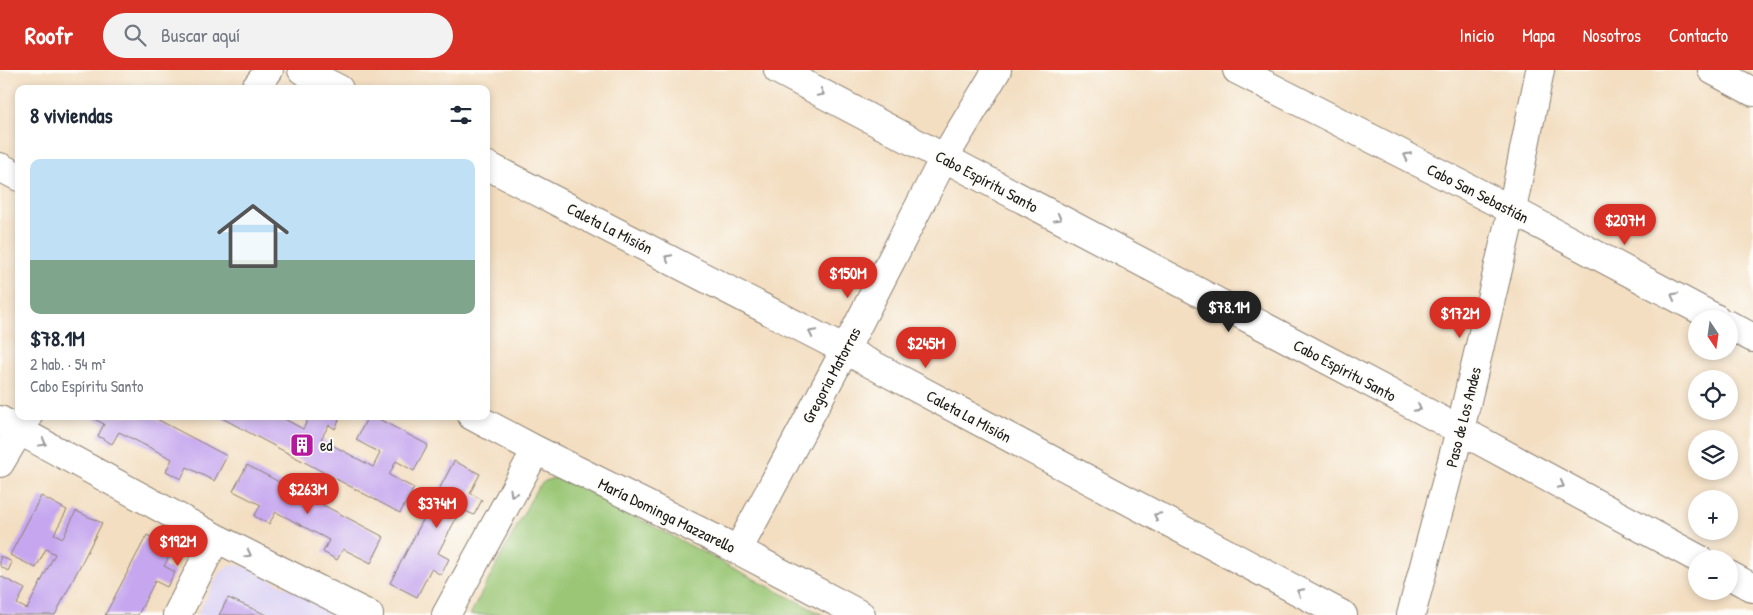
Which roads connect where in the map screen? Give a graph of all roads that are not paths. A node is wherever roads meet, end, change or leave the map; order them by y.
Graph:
1 (269, 70) edge
2 (302, 70) edge
3 (778, 70) edge
4 (997, 70) edge
5 (1237, 70) edge
6 (1540, 70) edge
7 (1712, 70) edge
8 (258, 85) edge
9 (331, 85) edge
10 (1753, 92) edge
11 (944, 158) junction
12 (0, 167) edge
13 (490, 167) edge
14 (15, 175) edge
15 (1512, 210) junction
16 (1701, 310) edge
17 (1738, 330) edge
18 (1753, 338) edge
19 (845, 350) junction
20 (480, 420) edge
21 (15, 422) edge
22 (1460, 430) junction
23 (536, 450) junction
24 (0, 462) edge
25 (216, 538) junction
26 (738, 550) junction
27 (1688, 553) edge
28 (1738, 580) edge
29 (1753, 588) edge
30 (177, 615) edge
31 (369, 615) edge
32 (446, 615) edge
33 (861, 615) edge
34 (1343, 615) edge
35 (1411, 615) edge

1 - 8 street
2 - 9 street
3 -> 11 street, Cabo Espíritu Santo
4 - 11 street, Gregoria Matorras
15 -> 5 street, Cabo San Sebastián
6 - 15 street, Paso de Los Andes
7 - 10 street
11 - 19 street, Gregoria Matorras
11 -> 22 street, Cabo Espíritu Santo
12 - 14 street
19 -> 13 street, Caleta La Misión
16 -> 15 street, Cabo San Sebastián
15 - 22 street, Paso de Los Andes
17 - 18 street
19 - 26 street, Gregoria Matorras
34 -> 19 street, Caleta La Misión
20 - 23 street, María Dominga Mazzarello
21 - 24 street
21 -> 25 street
22 -> 27 street, Cabo Espíritu Santo
22 - 35 street, Paso de Los Andes
23 - 26 street, María Dominga Mazzarello
23 -> 32 street
25 - 30 street
25 -> 31 street
26 - 33 street, María Dominga Mazzarello
28 - 29 street

